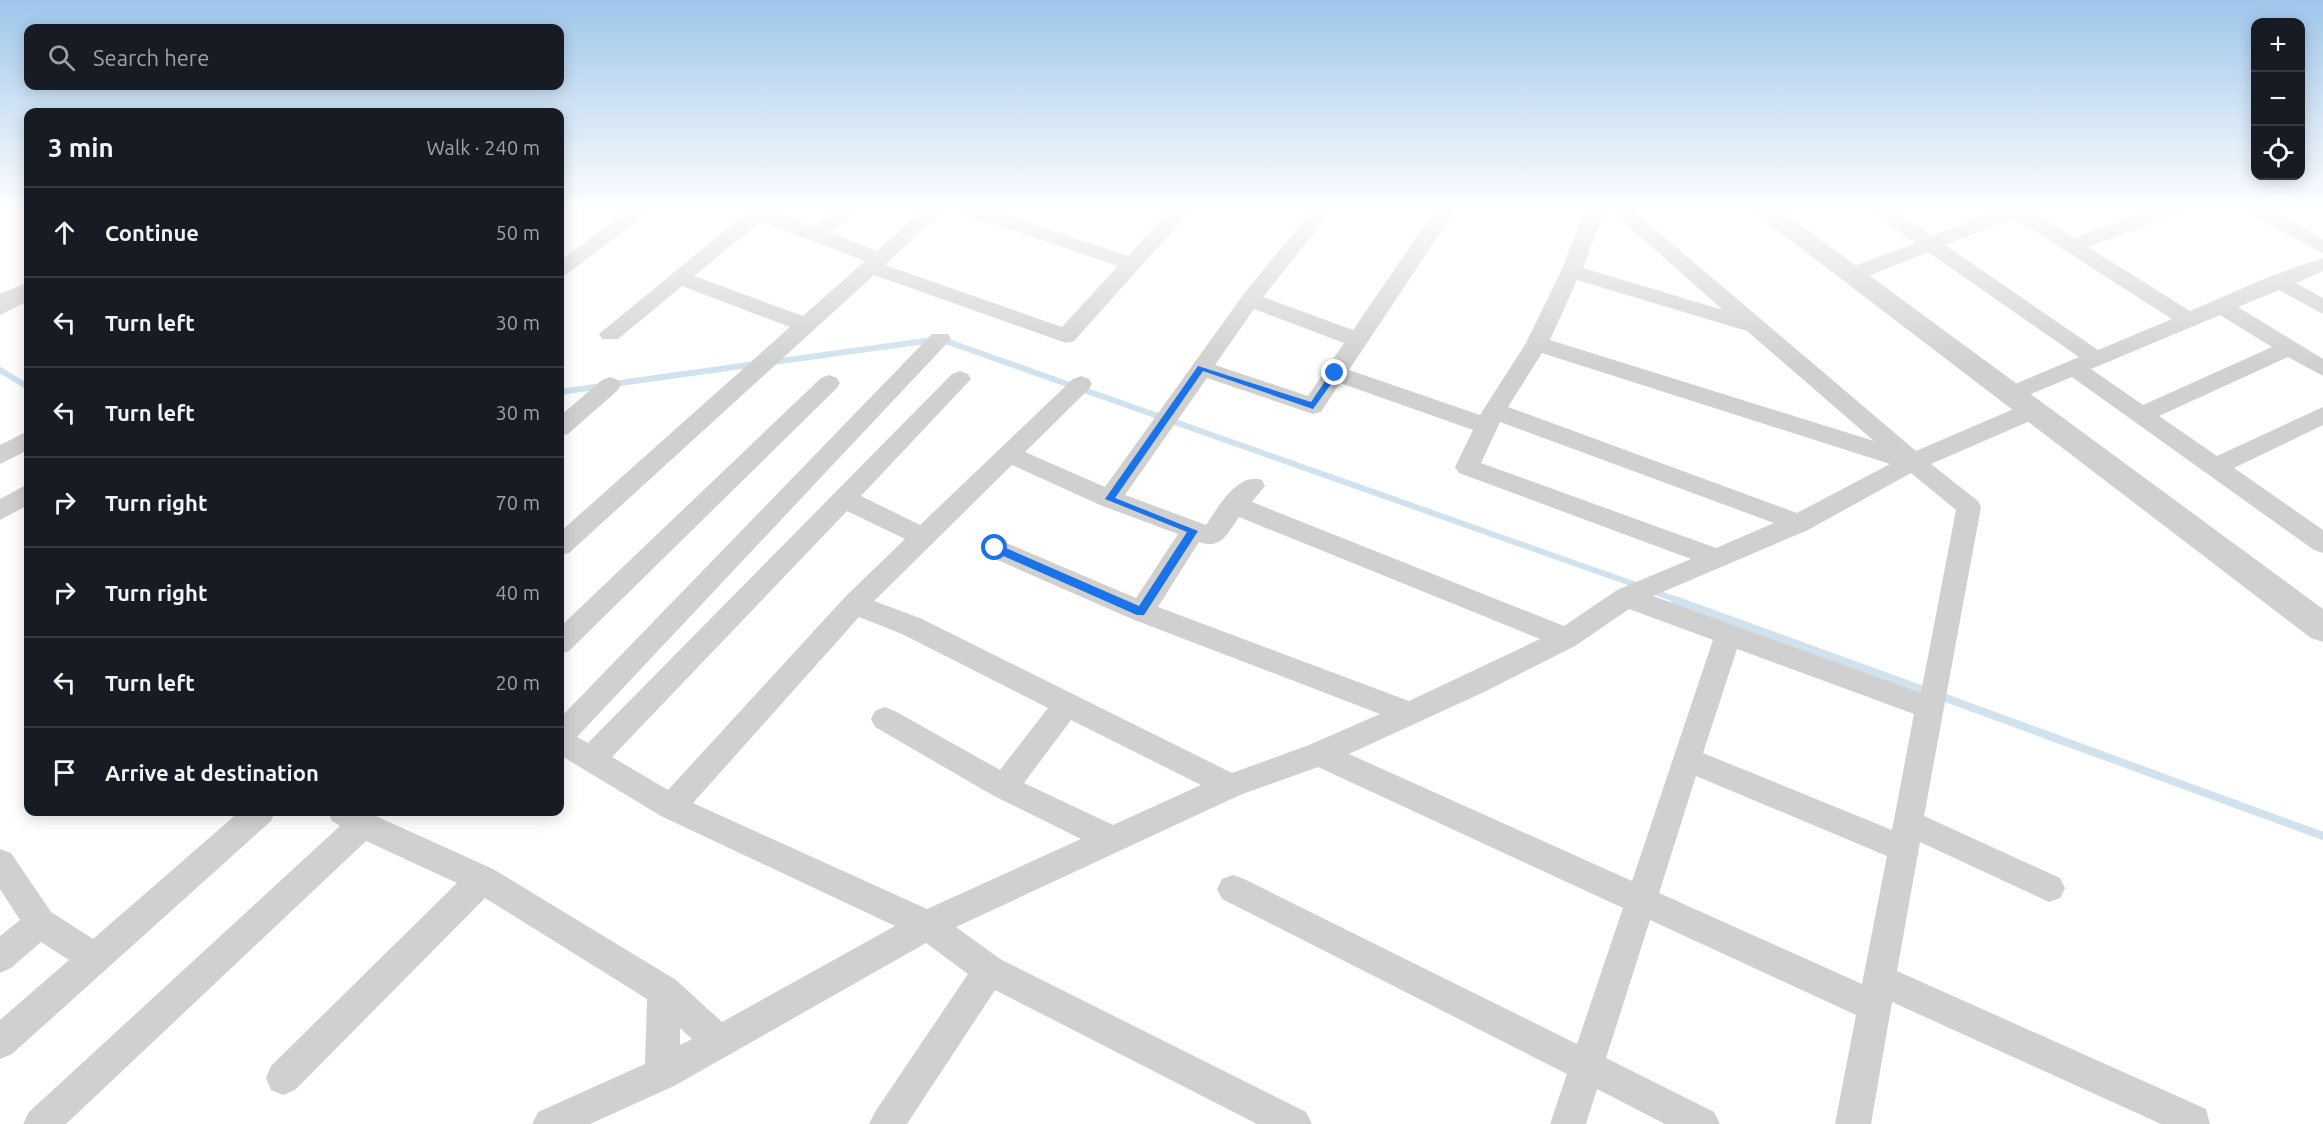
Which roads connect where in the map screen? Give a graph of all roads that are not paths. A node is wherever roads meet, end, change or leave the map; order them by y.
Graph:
1 (698, 261) edge
2 (872, 261) edge
3 (1124, 261) edge
4 (1134, 261) edge
5 (1281, 261) edge
6 (1411, 261) edge
7 (1575, 261) edge
8 (1680, 261) edge
9 (1833, 261) edge
10 (1886, 261) edge
11 (1955, 261) edge
12 (2096, 261) edge
13 (875, 263) junction
14 (1132, 264) junction
15 (2323, 264) edge
16 (1571, 271) junction
17 (1851, 275) junction
18 (678, 277) junction
19 (2278, 281) junction
20 (24, 292) edge
21 (1250, 300) junction
22 (0, 306) edge
23 (2222, 306) junction
24 (2323, 307) edge
25 (2189, 320) junction
26 (806, 325) junction
27 (1757, 327) junction
28 (610, 334) dead end
29 (940, 339) dead end
30 (1358, 340) junction
31 (1537, 344) junction
32 (2290, 348) junction
33 (2096, 359) junction
34 (1201, 368) junction
35 (2074, 368) junction
36 (2323, 369) edge
37 (1335, 373) junction
38 (960, 380) dead end
39 (829, 383) dead end
40 (1081, 384) dead end
41 (610, 385) dead end
42 (2021, 403) junction
43 (2141, 415) junction
44 (1490, 419) junction
45 (2320, 419) edge
46 (564, 425) edge
47 (24, 441) edge
48 (1008, 454) junction
49 (0, 456) edge
50 (1912, 462) junction
51 (2215, 467) junction
52 (1253, 486) dead end
53 (24, 496) edge
54 (844, 499) junction
55 (1109, 499) junction
56 (1234, 505) junction
57 (0, 511) edge
58 (1799, 523) junction
59 (1193, 531) junction
60 (564, 537) edge
61 (923, 537) junction
62 (2323, 543) edge
63 (995, 548) dead end
64 (1717, 558) junction
65 (1626, 597) junction
66 (854, 604) junction
67 (1141, 612) junction
68 (2323, 628) edge
69 (1728, 634) junction
70 (1566, 638) junction
71 (564, 639) edge
72 (1932, 699) junction
73 (1066, 704) junction
74 (1410, 713) junction
75 (885, 719) dead end
76 (564, 732) edge
77 (564, 743) edge
78 (1319, 754) junction
79 (591, 759) junction
80 (1688, 760) junction
81 (1230, 786) junction
82 (1004, 787) junction
83 (671, 807) junction
84 (256, 816) edge
85 (352, 818) edge
86 (1907, 836) junction
87 (1113, 840) junction
88 (0, 863) edge
89 (482, 879) junction
90 (2049, 888) dead end
91 (1233, 889) dead end
92 (1641, 900) junction
93 (40, 924) junction
94 (927, 926) junction
95 (0, 957) edge
96 (95, 959) junction
97 (989, 970) junction
98 (664, 991) junction
99 (1878, 993) junction
100 (0, 1042) edge
101 (720, 1042) junction
102 (1585, 1066) junction
103 (662, 1074) junction
104 (284, 1078) dead end
105 (575, 1120) edge
106 (2194, 1122) dead end
107 (41, 1124) edge
108 (887, 1124) edge
109 (1294, 1124) edge
110 (1568, 1124) edge
111 (1702, 1124) edge
112 (1853, 1124) edge

1 - 18 street
2 - 13 street
3 - 14 street
4 - 14 street
5 - 21 street
6 - 30 street
7 - 16 street
8 - 27 street
9 - 17 street
10 - 17 street
11 - 33 street
12 - 25 street
13 - 14 street
13 - 26 street
15 - 19 street
16 - 27 street
16 - 31 street
17 - 42 street
18 - 26 street
18 - 28 street
19 - 23 street
19 - 24 street
20 - 22 street
21 - 30 street
21 - 34 street
23 - 25 street
23 - 32 street
25 - 33 street
26 - 60 street
27 - 50 street
29 - 76 street
30 - 37 street
31 - 44 street
31 - 50 street
32 - 36 street
32 - 43 street
33 - 35 street
34 - 37 street
34 - 55 street
35 - 42 street
35 - 43 street
37 - 44 street
38 - 54 street
39 - 71 street
40 - 48 street
41 - 46 street
42 - 50 street
42 - 68 street
43 - 51 street
44 - 58 street
44 - 64 street
45 - 51 street
47 - 49 street
48 - 55 street
48 - 61 street
50 - 58 street
50 - 72 street
51 - 62 street
52 - 56 street
53 - 57 street
54 - 61 street
54 - 79 street
55 - 59 street
56 - 59 street
56 - 70 street
58 - 64 street
59 - 67 street
61 - 66 street
63 - 67 street
64 - 65 street
65 - 69 street
65 - 70 street
66 - 73 street
66 - 83 street
67 - 74 street
69 - 72 street
69 - 80 street
70 - 74 street
72 - 86 street
73 - 81 street
73 - 82 street
74 - 78 street
75 - 82 street
77 - 79 street
78 - 81 street
78 - 92 street
79 - 83 street
80 - 86 street
80 - 92 street
81 - 87 street
82 - 87 street
83 - 94 street
84 - 96 street
85 - 89 street
85 - 107 street
86 - 90 street
86 - 99 street
87 - 94 street
88 - 93 street
89 - 98 street
89 - 104 street
91 - 102 street
92 - 99 street
92 - 102 street
93 - 95 street
93 - 96 street
94 - 97 street
94 - 101 street
96 - 100 street
97 - 108 street
97 - 109 street
98 - 101 street
98 - 103 street
99 - 106 street
99 - 112 street
101 - 103 street
102 - 110 street
102 - 111 street
103 - 105 street

